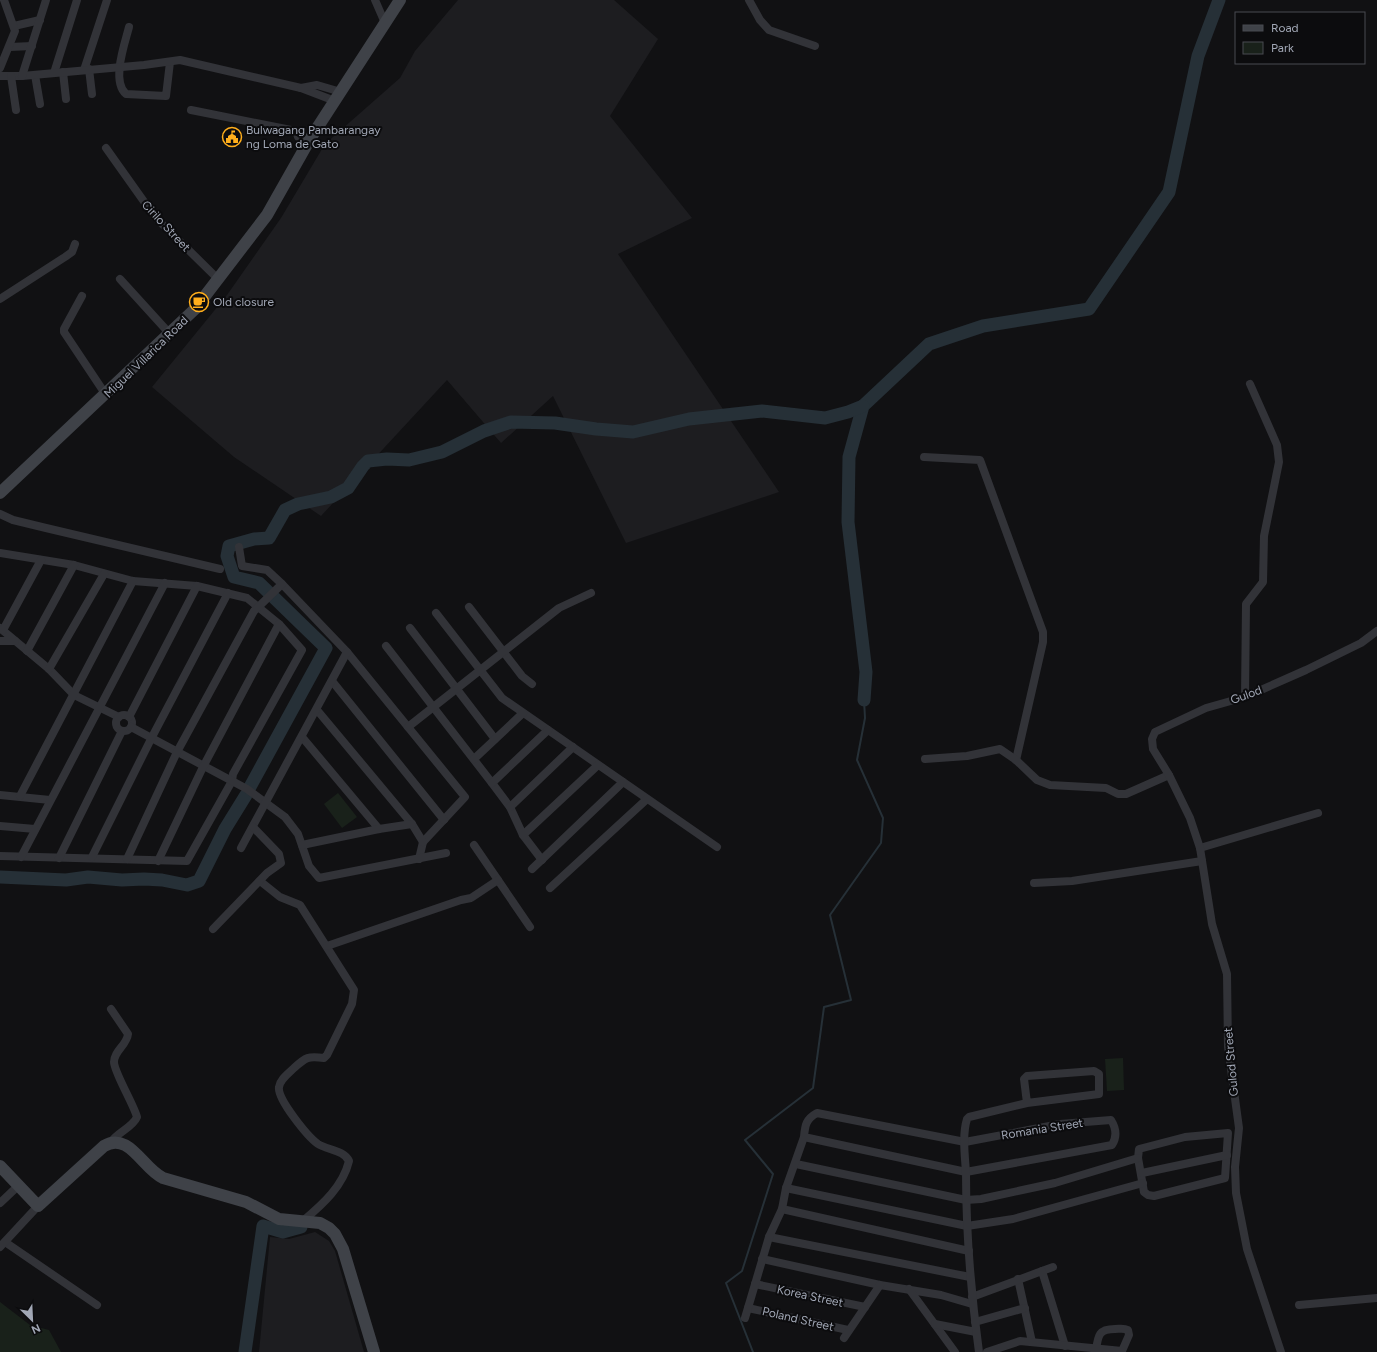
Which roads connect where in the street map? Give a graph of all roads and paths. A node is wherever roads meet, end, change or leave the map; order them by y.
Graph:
1 (4, 0) edge
2 (46, 0) edge
3 (77, 0) edge
4 (107, 0) edge
5 (375, 0) edge
6 (400, 0) edge
7 (749, 0) edge
8 (40, 20) junction
9 (385, 23) junction
10 (14, 26) junction
11 (129, 27) dead end
12 (32, 46) junction
13 (815, 46) dead end
14 (10, 47) junction
15 (170, 62) junction
16 (119, 67) junction
17 (0, 68) edge
18 (86, 70) junction
19 (58, 73) junction
20 (35, 75) junction
21 (0, 76) edge
22 (10, 76) junction
23 (22, 76) junction
24 (92, 94) dead end
25 (338, 97) junction
26 (66, 99) dead end
27 (40, 104) dead end
28 (16, 110) dead end
29 (191, 110) dead end
30 (310, 139) junction
31 (106, 148) dead end
32 (75, 244) dead end
33 (120, 279) dead end
34 (218, 279) junction
35 (82, 296) dead end
36 (1, 297) edge
37 (170, 334) junction
38 (1250, 384) dead end
39 (106, 395) junction
40 (924, 457) dead end
41 (0, 493) edge
42 (0, 514) edge
43 (239, 547) dead end
44 (0, 553) edge
45 (42, 560) junction
46 (74, 565) junction
47 (220, 569) dead end
48 (104, 574) junction
49 (133, 581) junction
50 (165, 583) junction
51 (282, 584) junction
52 (197, 586) junction
53 (228, 593) junction
54 (591, 593) dead end
55 (259, 606) junction
56 (469, 607) dead end
57 (436, 613) dead end
58 (279, 624) junction
59 (410, 628) dead end
60 (1, 629) edge
61 (1377, 631) edge
62 (0, 641) edge
63 (15, 641) junction
64 (386, 646) dead end
65 (27, 651) junction
66 (347, 652) junction
67 (503, 652) junction
68 (49, 669) junction
69 (480, 670) junction
70 (332, 681) junction
71 (532, 684) dead end
72 (456, 688) junction
73 (74, 695) junction
74 (1245, 697) junction
75 (433, 707) junction
76 (100, 709) junction
77 (317, 710) junction
78 (523, 713) junction
79 (129, 717) junction
80 (119, 718) junction
81 (131, 727) junction
82 (408, 727) junction
83 (548, 730) junction
84 (122, 731) junction
85 (152, 737) junction
86 (302, 737) junction
87 (495, 739) junction
88 (573, 747) junction
89 (177, 752) junction
90 (474, 759) junction
91 (925, 759) dead end
92 (1016, 760) junction
93 (598, 765) junction
94 (203, 767) junction
95 (1169, 775) junction
96 (232, 781) junction
97 (624, 782) junction
98 (492, 783) junction
99 (0, 795) edge
100 (20, 796) junction
101 (647, 799) junction
102 (50, 800) junction
103 (267, 803) junction
104 (510, 807) junction
105 (1318, 813) dead end
106 (444, 820) junction
107 (412, 824) junction
108 (0, 826) edge
109 (253, 827) junction
110 (35, 829) junction
111 (379, 829) junction
112 (523, 836) junction
113 (423, 842) junction
114 (302, 845) junction
115 (474, 845) dead end
116 (717, 847) dead end
117 (241, 848) dead end
118 (1200, 848) junction
119 (446, 854) dead end
120 (0, 856) edge
121 (21, 857) junction
122 (92, 857) junction
123 (59, 858) junction
124 (127, 859) junction
125 (419, 859) junction
126 (542, 860) junction
127 (158, 861) junction
128 (1202, 861) junction
129 (532, 869) dead end
130 (498, 880) junction
131 (260, 881) junction
132 (1034, 883) dead end
133 (550, 888) dead end
134 (530, 927) dead end
135 (213, 929) dead end
136 (326, 946) junction
137 (111, 1009) dead end
138 (1027, 1103) junction
139 (804, 1137) junction
140 (111, 1142) junction
141 (965, 1142) junction
142 (1227, 1155) junction
143 (1138, 1158) junction
144 (796, 1164) junction
145 (0, 1166) edge
146 (966, 1172) junction
147 (1142, 1173) junction
148 (1143, 1183) junction
149 (18, 1186) junction
150 (786, 1188) junction
151 (966, 1200) junction
152 (0, 1203) edge
153 (38, 1206) junction
154 (782, 1209) junction
155 (304, 1220) junction
156 (967, 1226) junction
157 (769, 1237) junction
158 (2, 1244) edge
159 (968, 1251) junction
160 (762, 1259) junction
161 (1053, 1267) dead end
162 (1042, 1271) junction
163 (970, 1277) junction
164 (1018, 1279) junction
165 (755, 1284) junction
166 (880, 1285) junction
167 (910, 1289) junction
168 (1377, 1298) edge
169 (972, 1301) junction
170 (97, 1305) dead end
171 (1299, 1305) dead end
172 (865, 1307) junction
173 (748, 1308) junction
174 (1025, 1308) junction
175 (745, 1318) dead end
176 (975, 1322) junction
177 (935, 1324) junction
178 (976, 1332) junction
179 (1032, 1342) junction
180 (1065, 1346) junction
181 (1096, 1350) dead end
182 (374, 1352) edge
183 (955, 1352) edge
184 (979, 1352) edge
185 (987, 1352) edge
186 (1281, 1352) edge

1 - 10 street
2 - 8 street
3 - 19 street
4 - 18 street
5 - 9 street
6 - 9 main road, Miguel Villarica Road
7 - 13 street
8 - 10 street
8 - 12 street
9 - 25 main road, Miguel Villarica Road
10 - 14 street
11 - 16 street
12 - 14 street
12 - 23 street
14 - 17 street
15 - 16 street
15 - 16 street
15 - 25 street
16 - 18 street
18 - 19 street
18 - 24 street
19 - 20 street
19 - 26 street
20 - 23 street
20 - 27 street
21 - 22 street
22 - 23 street
22 - 28 street
25 - 30 main road, Miguel Villarica Road
29 - 30 street
30 - 34 main road, Miguel Villarica Road
31 - 34 street, Cirilo Street
32 - 36 street
33 - 37 street
34 - 37 main road, Miguel Villarica Road
35 - 39 street
37 - 39 main road, Miguel Villarica Road
38 - 74 street
39 - 41 main road, Miguel Villarica Road
40 - 92 street
42 - 47 street
43 - 51 street
44 - 45 street
45 - 46 street
45 - 60 street
46 - 48 street
46 - 65 street
48 - 49 street
48 - 68 street
49 - 50 street
49 - 73 street
50 - 52 street
50 - 76 street
51 - 55 street
51 - 66 street
52 - 53 street
52 - 79 street
53 - 55 street
53 - 85 street
54 - 67 street
55 - 58 street
55 - 89 street
56 - 67 street
57 - 69 street
58 - 94 street
58 - 96 street
59 - 72 street
60 - 63 street
61 - 74 street, Gulod
62 - 63 street
63 - 65 street
64 - 75 street
65 - 68 street
66 - 70 street
66 - 82 street
67 - 69 street
67 - 71 street
68 - 73 street
69 - 72 street
69 - 78 street
70 - 77 street
70 - 106 street
72 - 75 street
72 - 87 street
73 - 76 street
73 - 100 street
74 - 95 street, Gulod
75 - 82 street
75 - 90 street
76 - 80 street
76 - 102 street
77 - 86 street
77 - 107 street
78 - 83 street
78 - 87 street
79 - 80 street
79 - 81 street
80 - 84 street
81 - 84 street
81 - 85 street
82 - 106 street
83 - 88 street
83 - 98 street
84 - 123 street
85 - 89 street
85 - 122 street
86 - 103 street
86 - 111 street
87 - 90 street
88 - 93 street
88 - 104 street
89 - 94 street
89 - 124 street
90 - 98 street
91 - 92 street
92 - 95 street
93 - 97 street
93 - 112 street
94 - 96 street
94 - 127 street
95 - 118 street, Gulod Street
96 - 103 street
96 - 127 street
97 - 101 street
97 - 126 street
98 - 104 street
99 - 100 street
100 - 102 street
101 - 116 street
101 - 133 street
102 - 110 street
103 - 109 street
103 - 114 street
104 - 112 street
105 - 118 street
106 - 113 street
107 - 111 street
107 - 113 street
108 - 110 street
109 - 117 street
109 - 131 street
110 - 121 street
111 - 114 street
112 - 126 street
113 - 125 street
114 - 125 street
115 - 130 street
118 - 128 street, Gulod Street
119 - 125 street
120 - 121 street
121 - 123 street
122 - 123 street
122 - 124 street
124 - 127 street
126 - 129 street
128 - 132 street
128 - 186 street, Gulod Street
130 - 134 street
130 - 136 street
131 - 135 street
131 - 136 street
136 - 155 street
137 - 140 street
138 - 138 street
138 - 141 street
139 - 141 street
139 - 144 street
139 - 146 street
140 - 153 main road
140 - 155 main road
141 - 146 street
141 - 146 street, Romania Street
142 - 143 street
142 - 147 street
142 - 148 street
143 - 147 street
143 - 151 street
144 - 150 street
144 - 151 street
145 - 149 main road
146 - 151 street
147 - 148 street
148 - 156 street
149 - 152 street
149 - 153 main road
150 - 154 street
150 - 156 street
151 - 156 street
153 - 158 street
154 - 157 street
154 - 159 street
155 - 182 main road
156 - 159 street
157 - 160 street
157 - 163 street
158 - 170 street
159 - 163 street
160 - 165 street
160 - 166 street
161 - 162 street
162 - 164 street
162 - 180 street
163 - 169 street
164 - 169 street
164 - 174 street
165 - 172 street, Korea Street
165 - 173 street
166 - 167 street
166 - 172 street
167 - 169 street
167 - 177 street
168 - 171 street
169 - 176 street
172 - 173 street, Poland Street
173 - 175 street
174 - 176 street
174 - 179 street
176 - 178 street
177 - 178 street
177 - 183 street
178 - 184 street
179 - 180 street
179 - 185 street
180 - 181 street

